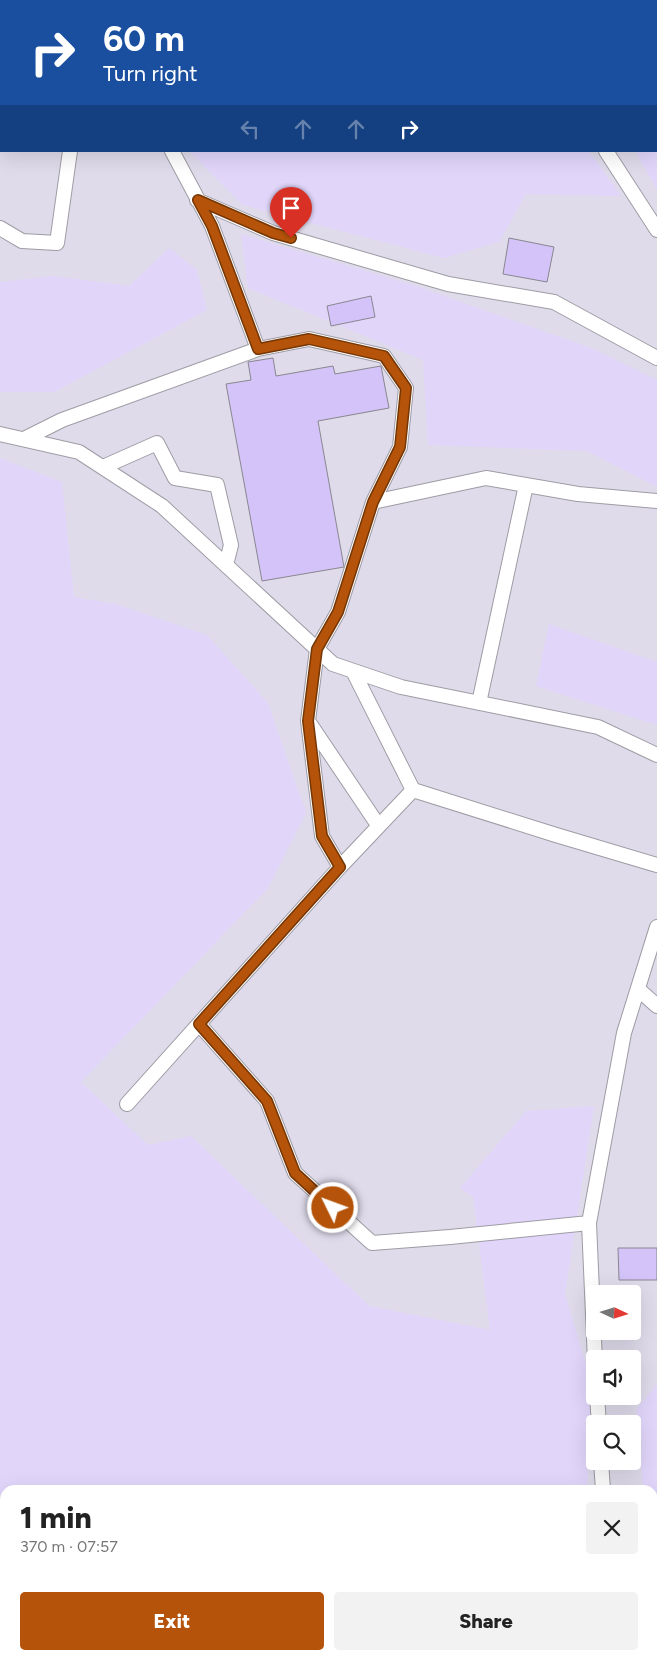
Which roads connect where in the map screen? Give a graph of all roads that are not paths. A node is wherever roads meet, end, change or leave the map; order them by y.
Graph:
1 (70, 152) edge
2 (173, 152) edge
3 (607, 152) edge
4 (198, 200) junction
5 (0, 228) edge
6 (657, 230) edge
7 (258, 349) junction
8 (657, 358) edge
9 (0, 434) edge
10 (24, 439) junction
11 (104, 467) junction
12 (526, 485) junction
13 (657, 501) edge
14 (373, 502) junction
15 (226, 565) junction
16 (317, 649) junction
17 (353, 671) junction
18 (479, 703) junction
19 (308, 721) junction
20 (657, 755) edge
21 (413, 790) junction
22 (378, 826) junction
23 (657, 865) edge
24 (340, 867) junction
25 (657, 928) edge
26 (638, 988) junction
27 (657, 1006) edge
28 (199, 1024) junction
29 (127, 1104) dead end
30 (588, 1223) junction
31 (594, 1350) edge
32 (602, 1470) edge
33 (603, 1485) edge

1 - 5 lane
2 - 4 lane
3 - 6 lane
4 - 7 lane
4 - 8 lane
7 - 10 lane
7 - 14 lane
9 - 10 lane
10 - 11 lane
11 - 15 lane
11 - 15 lane
12 - 13 lane
12 - 14 lane
12 - 18 lane
14 - 16 lane
15 - 16 lane
16 - 17 lane
16 - 19 lane
17 - 18 lane
17 - 21 lane
18 - 20 lane
19 - 22 lane
19 - 24 lane
21 - 22 lane
21 - 23 lane
22 - 24 lane
24 - 28 lane
25 - 26 lane
26 - 27 lane
26 - 30 lane
28 - 29 lane
28 - 30 lane
30 - 31 lane
32 - 33 lane

